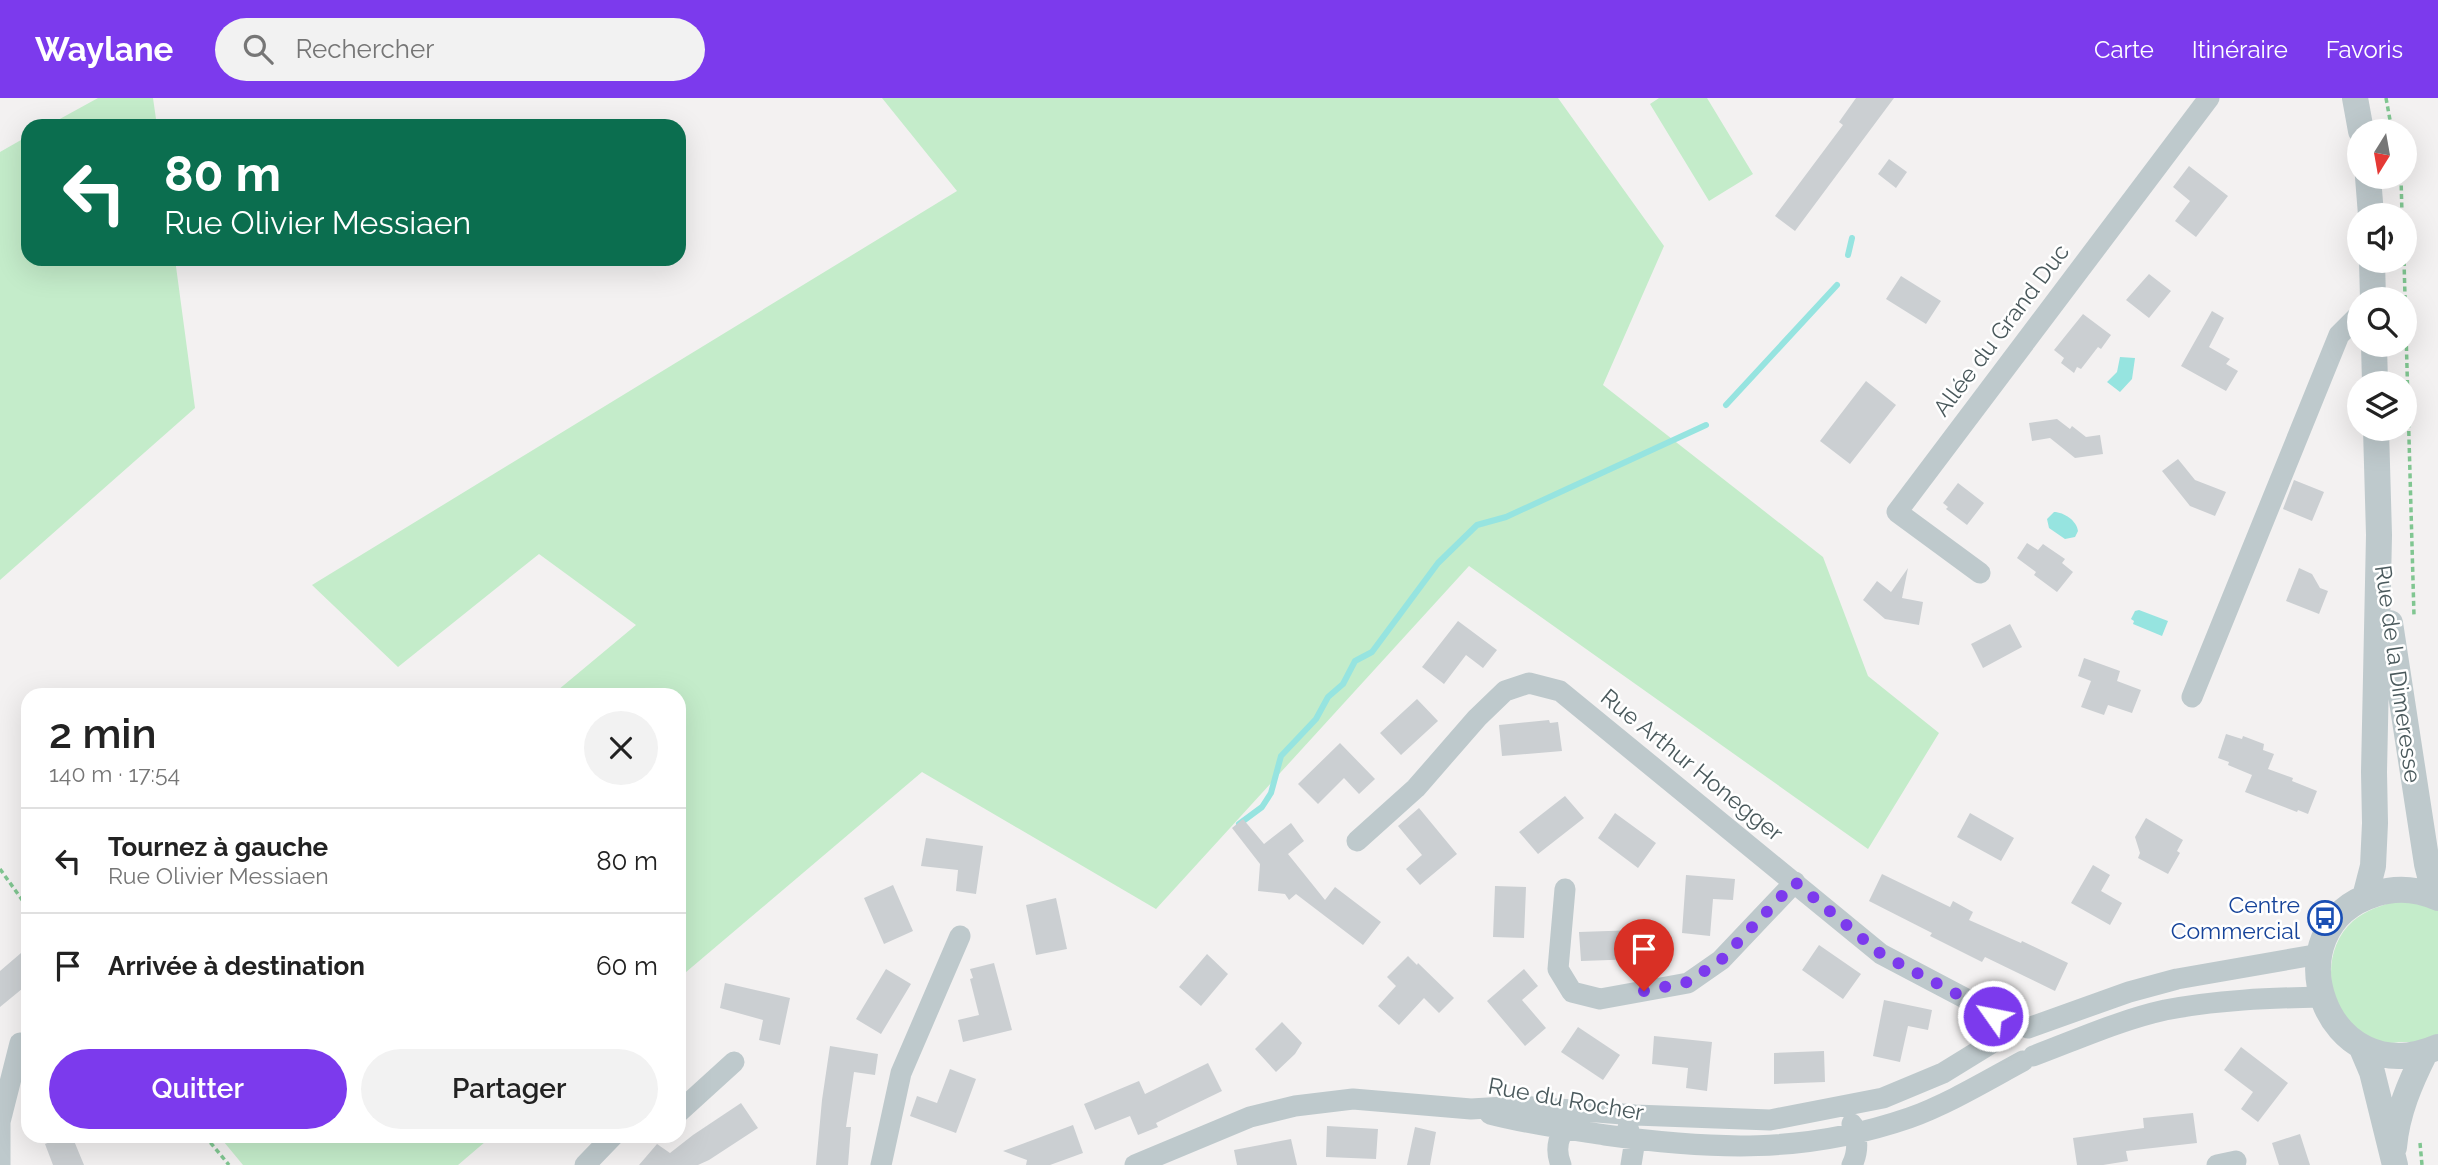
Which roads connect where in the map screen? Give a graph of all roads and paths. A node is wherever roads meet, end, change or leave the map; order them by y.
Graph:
1 (2209, 98) edge
2 (2355, 98) edge
3 (2386, 98) edge
4 (2359, 119) edge
5 (2390, 119) edge
6 (2403, 273) edge
7 (2347, 327) edge
8 (2376, 441) edge
9 (2379, 535) junction
10 (1980, 573) dead end
11 (2414, 616) dead end
12 (2192, 697) dead end
13 (1357, 841) dead end
14 (0, 869) edge
15 (1795, 882) junction
16 (1565, 889) dead end
17 (2365, 897) junction
18 (2437, 897) edge
19 (21, 898) edge
20 (960, 936) dead end
21 (2320, 954) junction
22 (2321, 997) junction
23 (2016, 1030) junction
24 (20, 1042) dead end
25 (2361, 1046) junction
26 (2431, 1050) edge
27 (2028, 1059) junction
28 (734, 1062) dead end
29 (686, 1106) edge
30 (1471, 1109) junction
31 (1599, 1111) junction
32 (1822, 1111) junction
33 (0, 1122) edge
34 (1563, 1129) junction
35 (1857, 1134) junction
36 (1633, 1139) junction
37 (2420, 1139) dead end
38 (211, 1143) edge
39 (606, 1143) edge
40 (1794, 1155) edge
41 (2394, 1160) edge
42 (1, 1165) edge
43 (229, 1165) edge
44 (584, 1165) edge
45 (881, 1165) edge
46 (1135, 1165) edge
47 (1561, 1165) edge
48 (1631, 1165) edge
49 (1852, 1165) edge
50 (2422, 1165) edge

1 - 10 street, Allée du Grand Duc
2 - 4 street
3 - 5 path
6 - 11 path
7 - 12 street
8 - 9 street, Rue de la Dimeresse
9 - 17 street, Rue de la Dimeresse
9 - 18 street, Rue de la Dimeresse
13 - 15 street, Rue Arthur Honegger
14 - 19 path
15 - 16 street
15 - 23 street, Rue Arthur Honegger
17 - 18 street, Rue de la Dimeresse
17 - 21 street, Rue de la Dimeresse
20 - 45 street
21 - 22 street, Rue de la Dimeresse
21 - 23 street, Rue du Rocher
22 - 25 street, Rue de la Dimeresse
22 - 27 street, Rue du Rocher
23 - 27 street
23 - 27 street
23 - 32 street, Rue du Rocher
24 - 33 street
25 - 26 street, Rue de la Dimeresse
25 - 41 street, Rue de la Dimeresse
26 - 41 street, Rue de la Dimeresse
27 - 35 street, Rue du Rocher
28 - 29 street
30 - 31 street, Rue du Rocher
30 - 34 street, Rue du Rocher
30 - 46 street
31 - 32 street, Rue du Rocher
31 - 34 street
31 - 36 street
32 - 35 street
32 - 40 street
33 - 42 street
34 - 36 street, Rue du Rocher
34 - 47 street
35 - 40 street, Rue du Rocher
35 - 49 street
36 - 40 street, Rue du Rocher
36 - 48 street
37 - 50 path
38 - 43 path
39 - 44 street

